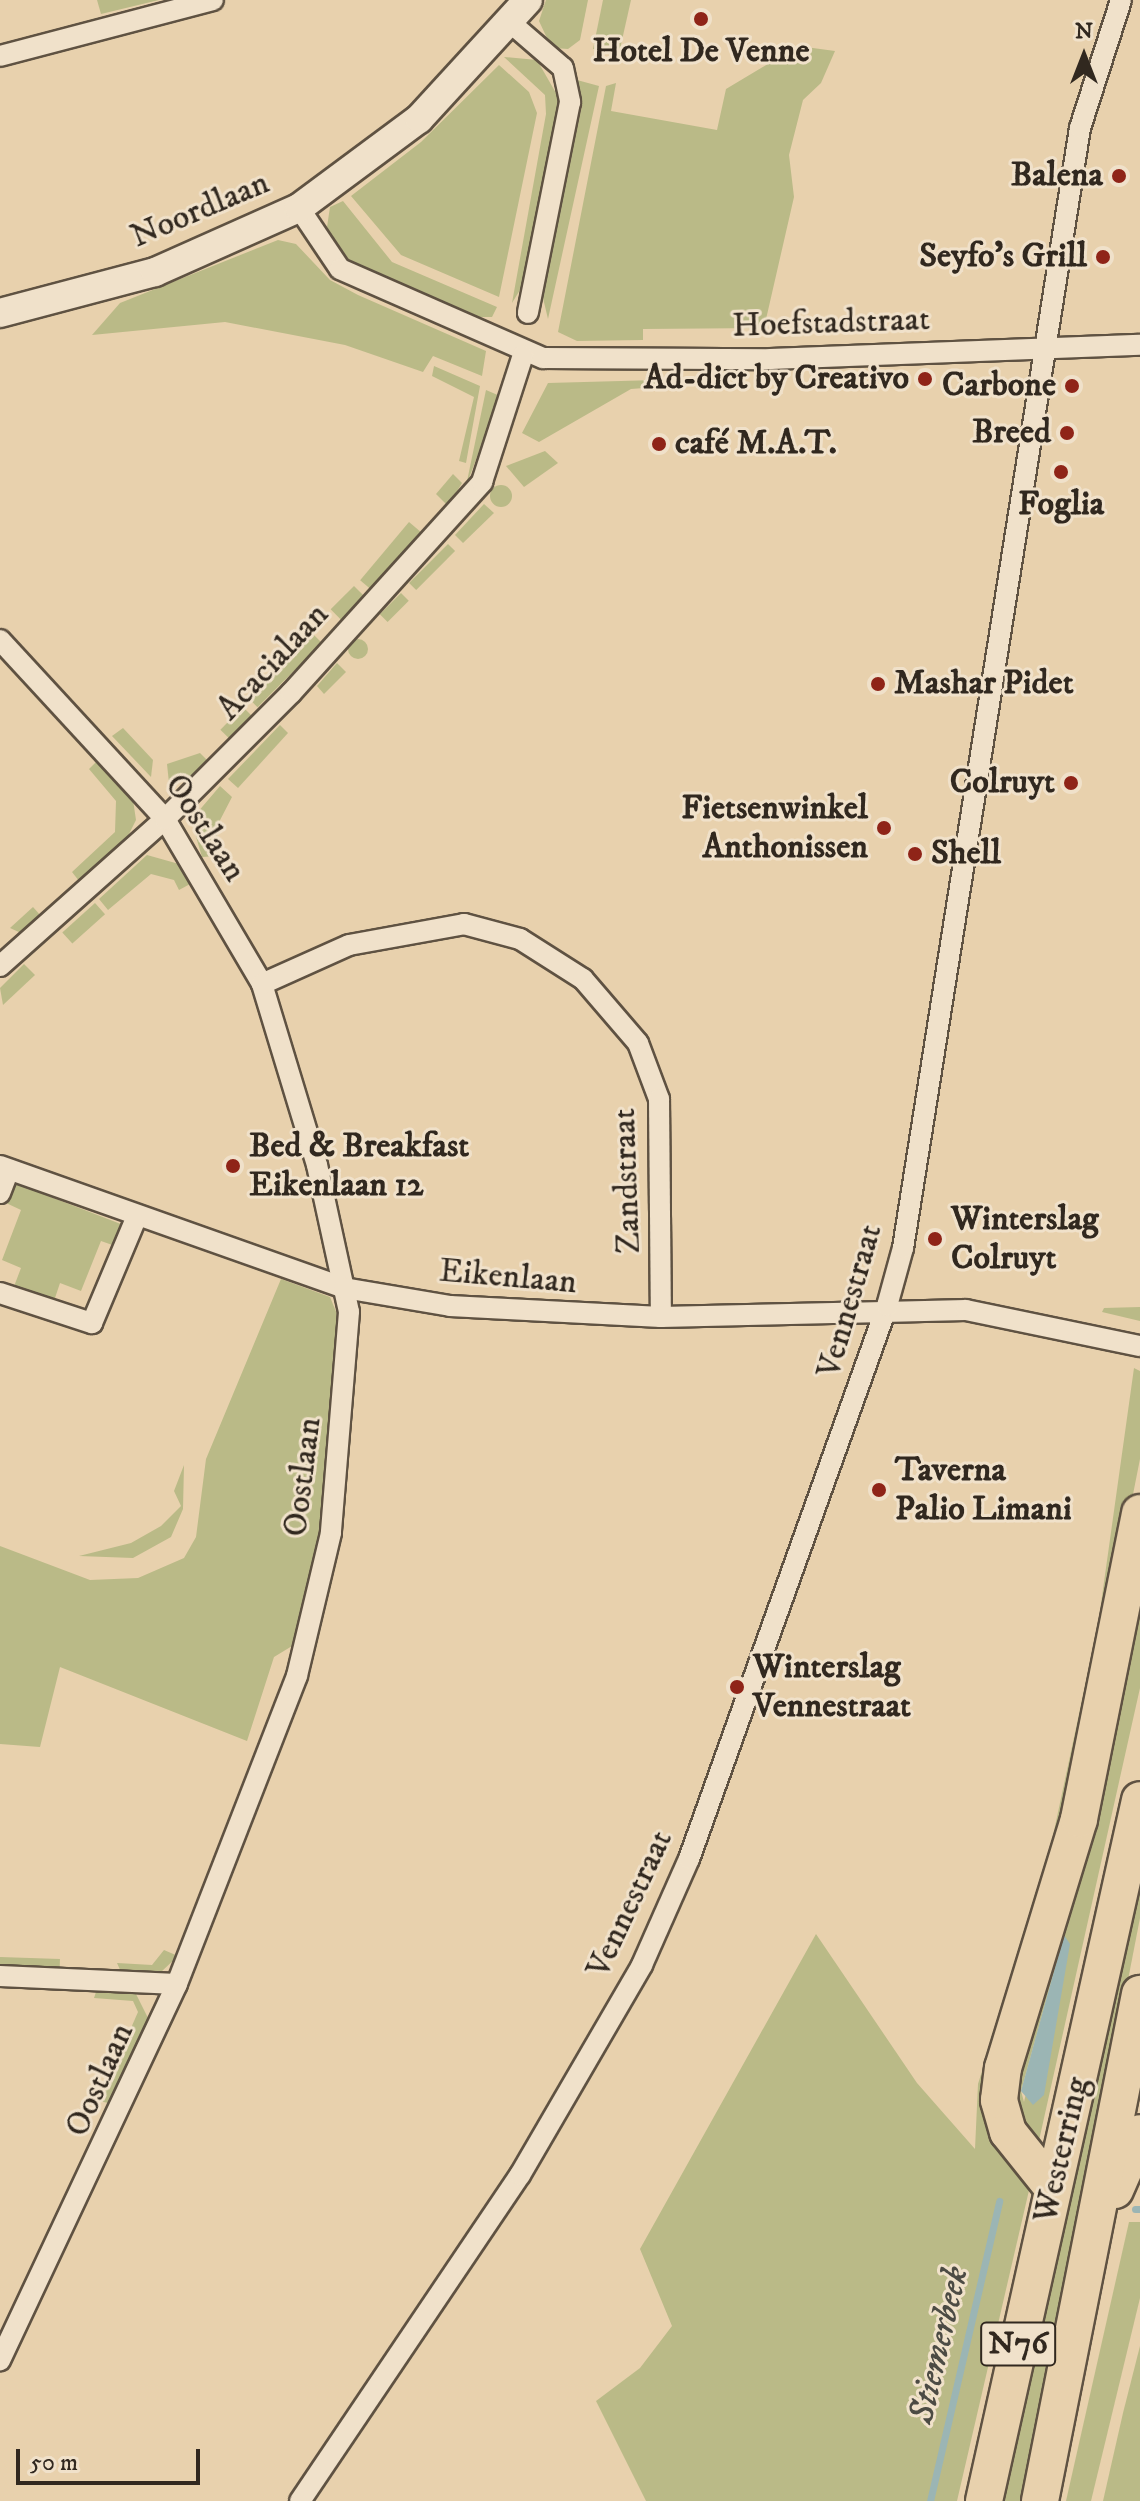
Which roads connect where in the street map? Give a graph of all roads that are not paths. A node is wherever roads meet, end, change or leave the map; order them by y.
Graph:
1 (213, 0) edge
2 (528, 0) edge
3 (1121, 0) edge
4 (512, 24) junction
5 (0, 56) edge
6 (299, 208) junction
7 (0, 313) edge
8 (528, 313) dead end
9 (1044, 344) junction
10 (1140, 345) edge
11 (523, 355) junction
12 (0, 640) edge
13 (165, 819) junction
14 (0, 966) edge
15 (262, 984) junction
16 (4, 1168) edge
17 (0, 1193) edge
18 (137, 1216) junction
19 (344, 1288) junction
20 (0, 1293) edge
21 (887, 1306) junction
22 (661, 1317) junction
23 (1140, 1346) edge
24 (1140, 1513) edge
25 (1140, 1800) edge
26 (0, 1976) edge
27 (177, 1984) junction
28 (1140, 1994) edge
29 (1140, 2133) edge
30 (1052, 2187) junction
31 (1094, 2235) junction
32 (0, 2360) edge
33 (300, 2501) edge
34 (984, 2501) edge
35 (1040, 2501) edge

1 - 5 street
2 - 4 street
3 - 9 street, Vennestraat
4 - 6 street
4 - 8 street
6 - 7 street, Noordlaan
6 - 11 street, Noordlaan
9 - 10 street, Hoefstadstraat
9 - 11 street, Hoefstadstraat
9 - 21 street, Vennestraat
11 - 13 street, Acacialaan
12 - 13 street, Oostlaan
13 - 14 street, Acacialaan
13 - 15 street, Oostlaan
15 - 19 street, Oostlaan
15 - 22 street, Zandstraat
16 - 17 street, Eikenlaan
16 - 18 street, Eikenlaan
18 - 19 street, Eikenlaan
18 - 20 street
19 - 22 street, Eikenlaan
19 - 27 street, Oostlaan
21 - 22 street, Eikenlaan
21 - 23 street, Eikenlaan
21 - 33 street, Vennestraat
24 - 30 highway
25 - 30 highway, Westerring / N76
26 - 27 street
27 - 32 street, Oostlaan
28 - 31 highway, Westerring / N76
29 - 31 highway
30 - 34 highway, Westerring / N76
31 - 35 highway, Westerring / N76

